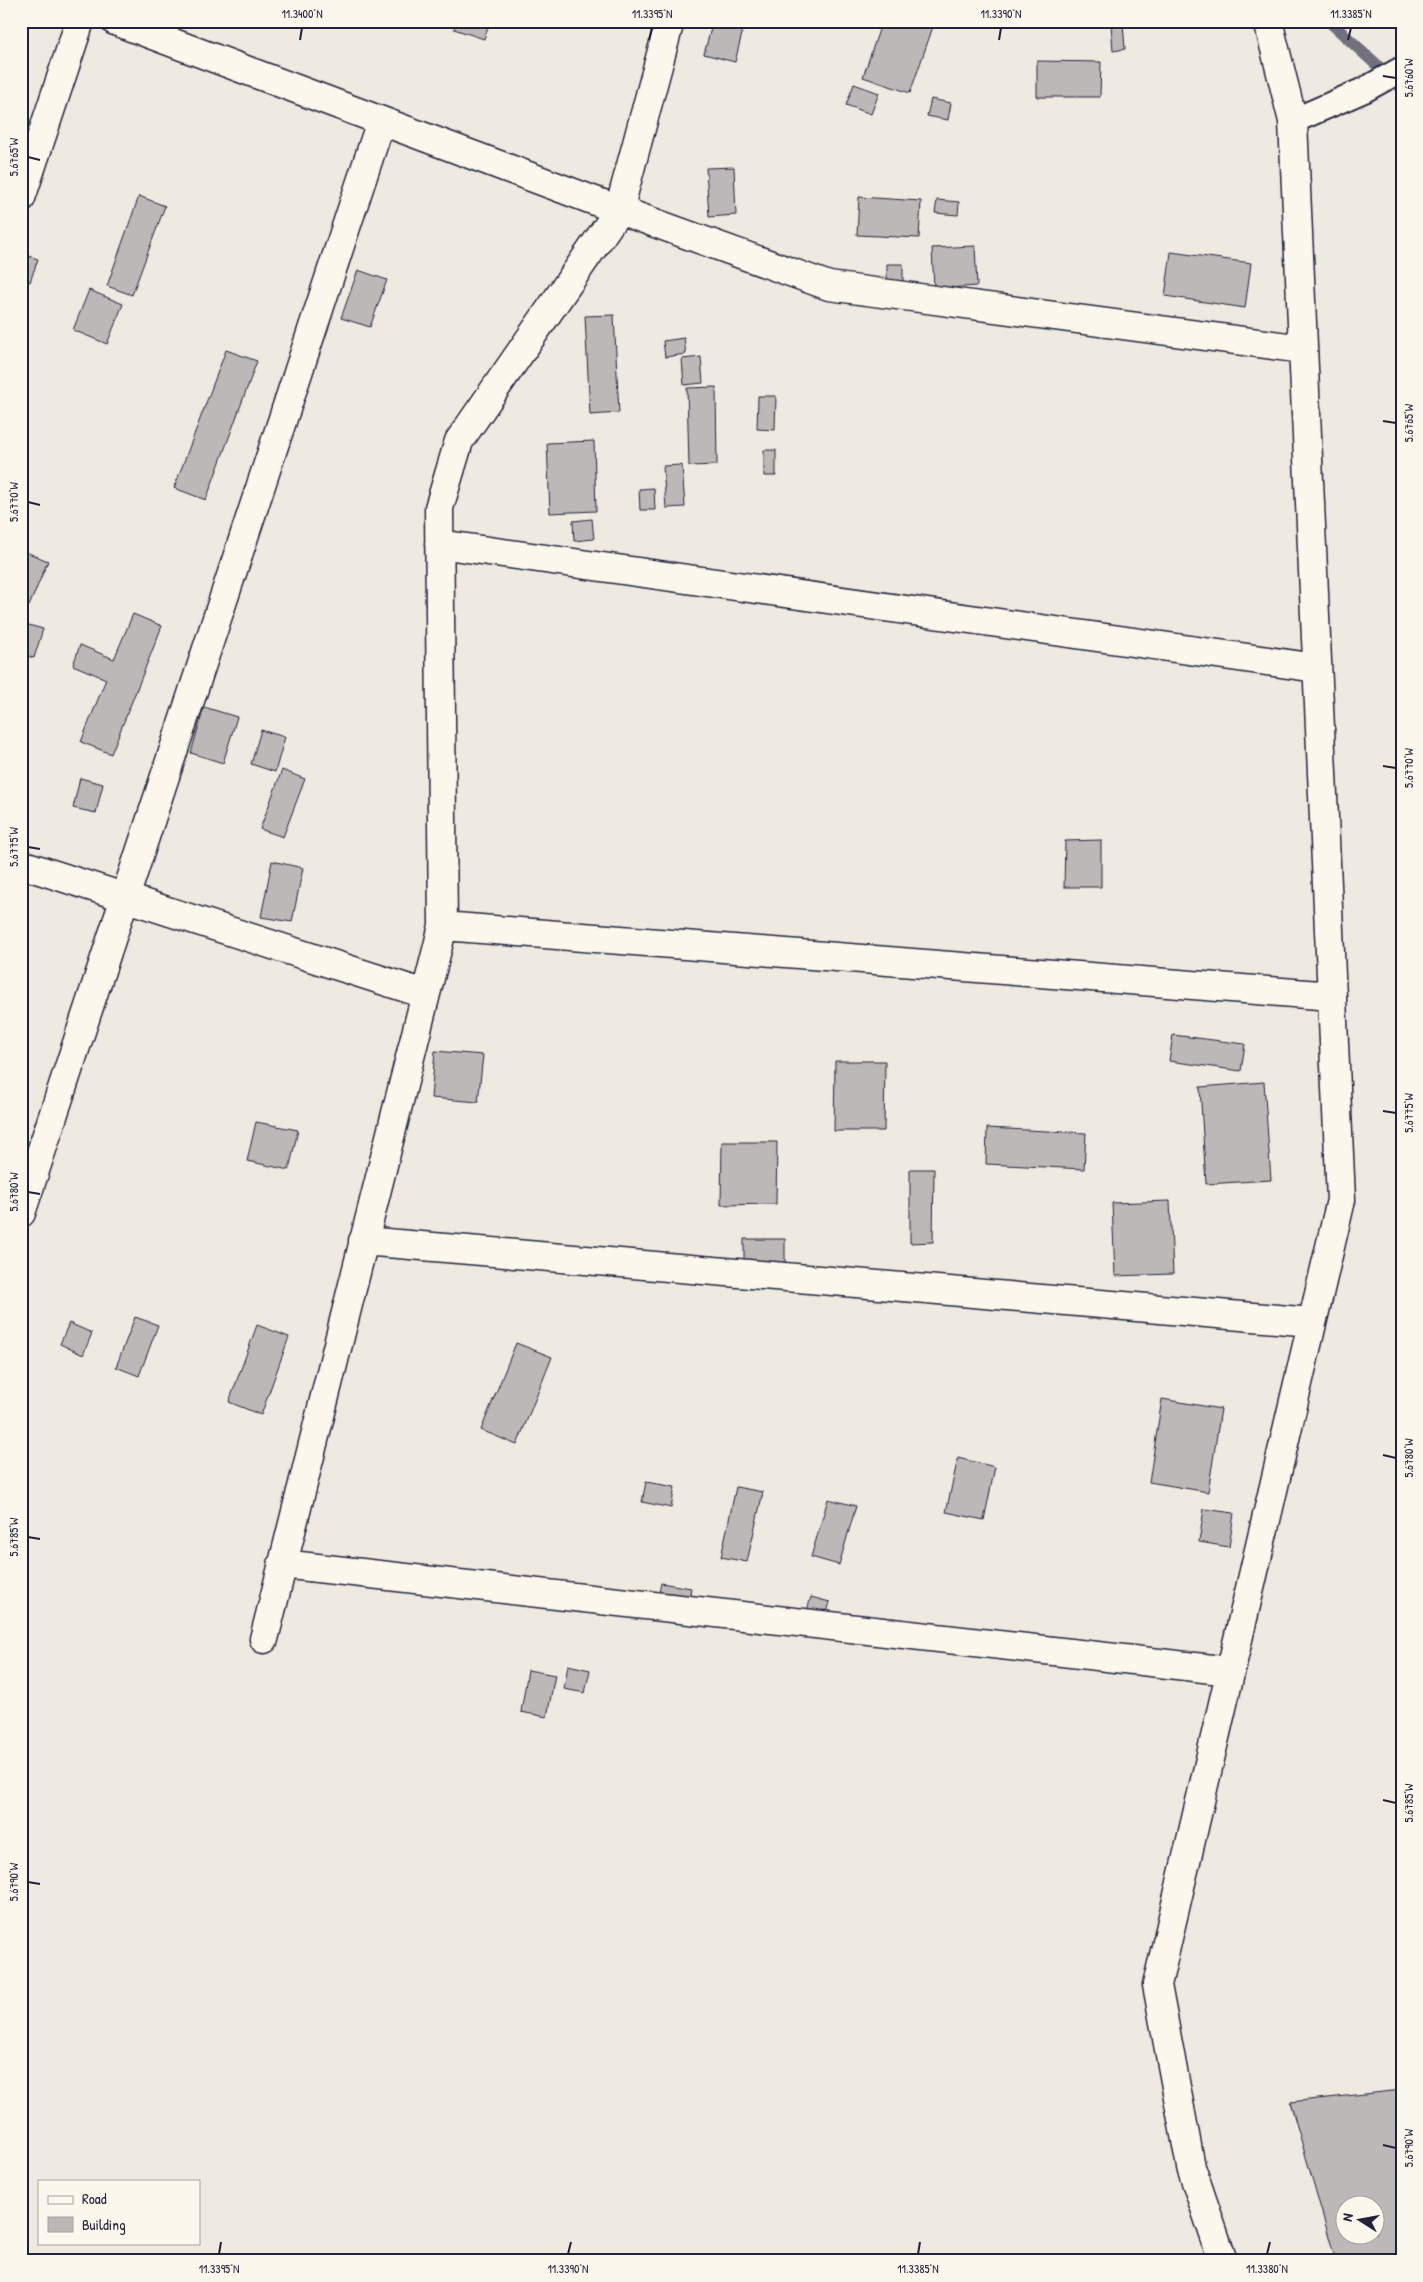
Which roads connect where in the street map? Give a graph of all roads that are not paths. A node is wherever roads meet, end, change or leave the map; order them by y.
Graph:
1 (80, 21) edge
2 (115, 21) edge
3 (670, 21) edge
4 (1268, 21) edge
5 (1402, 69) edge
6 (1293, 120) junction
7 (381, 121) junction
8 (21, 198) edge
9 (619, 210) junction
10 (1303, 349) junction
11 (439, 544) junction
12 (1317, 668) junction
13 (21, 864) edge
14 (125, 898) junction
15 (443, 926) junction
16 (425, 994) junction
17 (1332, 996) junction
18 (21, 1213) edge
19 (363, 1241) junction
20 (1312, 1322) junction
21 (282, 1564) junction
22 (264, 1639) dead end
23 (1230, 1671) junction
24 (1223, 2261) edge

1 - 8 street
2 - 7 street
3 - 9 street
4 - 6 street
5 - 6 lane
6 - 10 street
7 - 9 street
7 - 14 street
9 - 10 street
9 - 11 street
10 - 12 street
11 - 12 street
11 - 15 street
12 - 17 street
13 - 14 street
14 - 16 street
14 - 18 street
15 - 16 street
15 - 17 street
16 - 19 street
17 - 20 street
19 - 20 street
19 - 21 street
20 - 23 street
21 - 22 street
21 - 23 street
23 - 24 street

